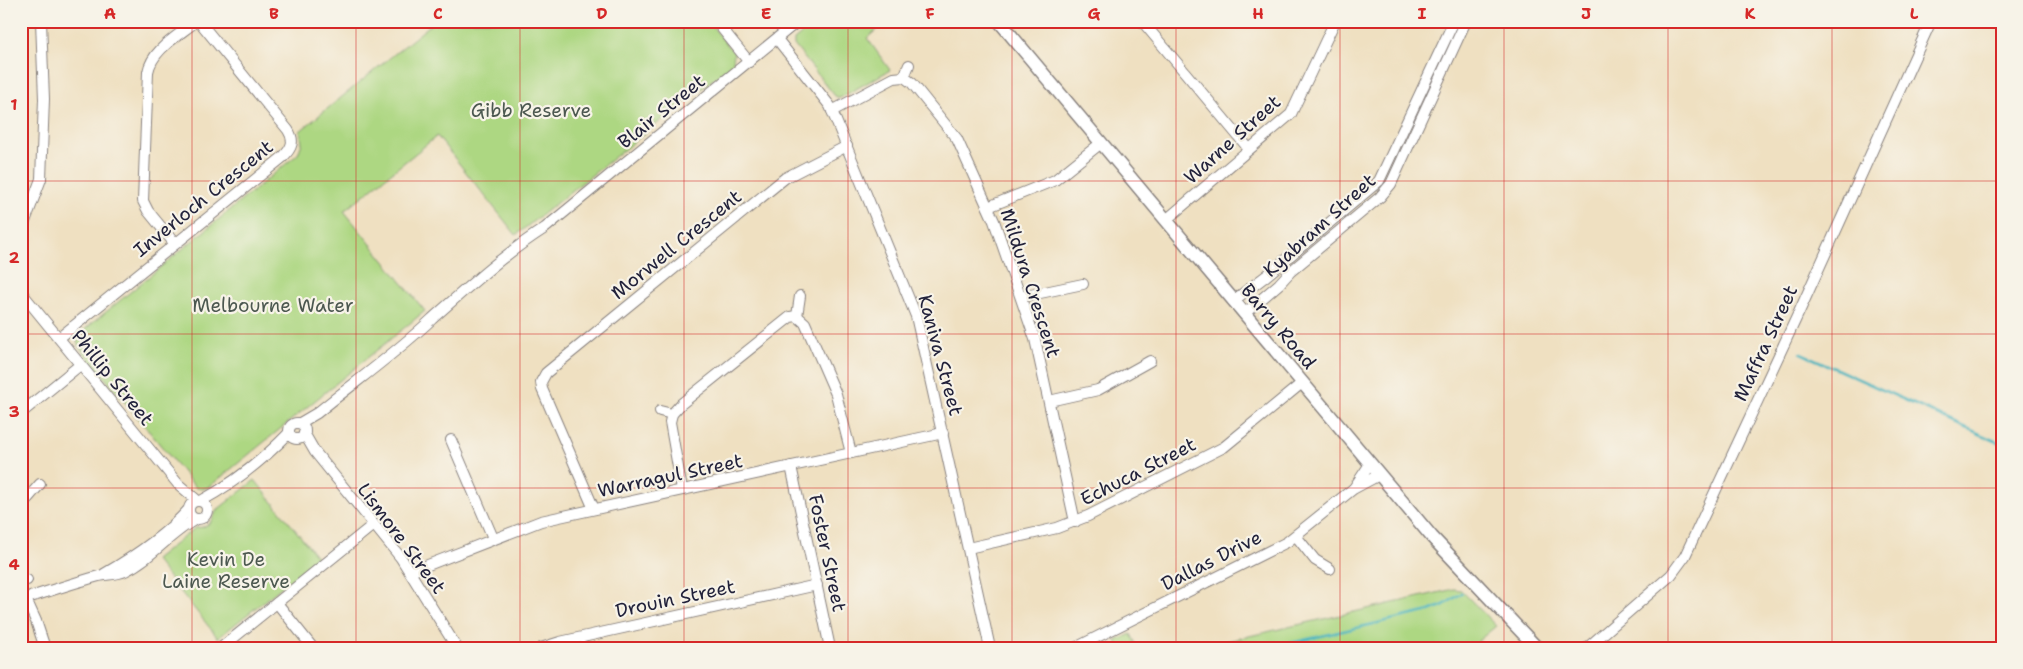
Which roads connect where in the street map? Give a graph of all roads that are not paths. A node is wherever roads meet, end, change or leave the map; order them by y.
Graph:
1 (41, 21) edge
2 (198, 21) edge
3 (716, 21) edge
4 (798, 21) edge
5 (999, 21) edge
6 (1142, 21) edge
7 (1335, 21) edge
8 (1454, 21) edge
9 (1466, 21) edge
10 (1930, 21) edge
11 (777, 39) junction
12 (749, 62) junction
13 (909, 65) dead end
14 (904, 77) junction
15 (832, 111) junction
16 (1101, 143) junction
17 (847, 146) junction
18 (1249, 149) junction
19 (1395, 149) junction
20 (1406, 154) junction
21 (988, 207) junction
22 (1166, 220) junction
23 (21, 232) edge
24 (175, 244) junction
25 (1083, 284) dead end
26 (21, 292) edge
27 (800, 296) dead end
28 (1021, 298) junction
29 (1233, 301) junction
30 (1244, 314) junction
31 (796, 316) junction
32 (59, 338) junction
33 (1150, 362) dead end
34 (80, 365) junction
35 (1302, 383) junction
36 (1049, 401) junction
37 (660, 410) dead end
38 (21, 413) edge
39 (672, 414) junction
40 (298, 433) junction
41 (943, 433) junction
42 (450, 440) dead end
43 (851, 453) junction
44 (1370, 464) junction
45 (791, 466) junction
46 (1379, 475) junction
47 (40, 484) dead end
48 (1353, 489) junction
49 (682, 490) junction
50 (197, 505) junction
51 (21, 506) edge
52 (594, 509) junction
53 (196, 519) joint
54 (1075, 522) junction
55 (373, 525) junction
56 (1296, 536) junction
57 (493, 538) junction
58 (968, 548) junction
59 (1330, 569) dead end
60 (410, 572) junction
61 (101, 576) junction
62 (817, 585) junction
63 (27, 599) edge
64 (277, 603) junction
65 (45, 648) edge
66 (221, 648) edge
67 (313, 648) edge
68 (457, 648) edge
69 (541, 648) edge
70 (830, 648) edge
71 (990, 648) edge
72 (1075, 648) edge
73 (1538, 648) edge
74 (1587, 648) edge

1 - 23 street
2 - 24 street
2 - 24 street, Inverloch Crescent
3 - 12 street
4 - 11 street, Blair Street
5 - 16 main road, Barry Road
6 - 18 street
7 - 18 street, Warne Street
8 - 19 street, Kyabram Street
9 - 20 street, Kyabram Street
10 - 74 street, Maffra Street
11 - 12 street, Blair Street
11 - 15 street, Kaniva Street
12 - 40 street, Blair Street
13 - 14 street
14 - 15 street
14 - 21 street, Mildura Crescent
15 - 17 street, Kaniva Street
16 - 21 street
16 - 22 main road, Barry Road
17 - 41 street, Kaniva Street
17 - 52 street, Morwell Crescent
18 - 22 street, Warne Street
19 - 20 street
19 - 29 street, Kyabram Street
20 - 30 street, Kyabram Street
21 - 28 street, Mildura Crescent
22 - 29 main road, Barry Road
24 - 32 street, Inverloch Crescent
25 - 28 street
26 - 32 street, Phillip Street
27 - 31 street
28 - 36 street, Mildura Crescent
29 - 30 main road, Barry Road
30 - 35 main road, Barry Road
31 - 39 street
31 - 43 street
32 - 34 street, Phillip Street
33 - 36 street
34 - 38 street
34 - 50 street, Phillip Street
35 - 44 main road, Barry Road
35 - 54 street, Echuca Street
36 - 54 street, Mildura Crescent
37 - 39 street
39 - 49 street
40 - 50 street, Blair Street
40 - 55 street, Lismore Street
41 - 43 street, Warragul Street
41 - 58 street, Kaniva Street
42 - 57 street
43 - 45 street, Warragul Street
44 - 46 main road, Barry Road
44 - 48 street, Dallas Drive
45 - 49 street, Warragul Street
45 - 62 street, Foster Street
46 - 48 street, Dallas Drive
46 - 73 main road, Barry Road
47 - 51 street
48 - 56 street, Dallas Drive
49 - 52 street, Warragul Street
50 - 53 street, Phillip Street
50 - 61 street, Blair Street
52 - 57 street, Warragul Street
53 - 61 street, Blair Street
54 - 58 street, Echuca Street
55 - 60 street, Lismore Street
55 - 64 street
56 - 59 street
56 - 72 street, Dallas Drive
57 - 60 street, Warragul Street
58 - 71 street, Kaniva Street
60 - 68 street, Lismore Street
61 - 63 street, Blair Street
62 - 69 street, Drouin Street
62 - 70 street, Foster Street
63 - 65 street
64 - 66 street
64 - 67 street

